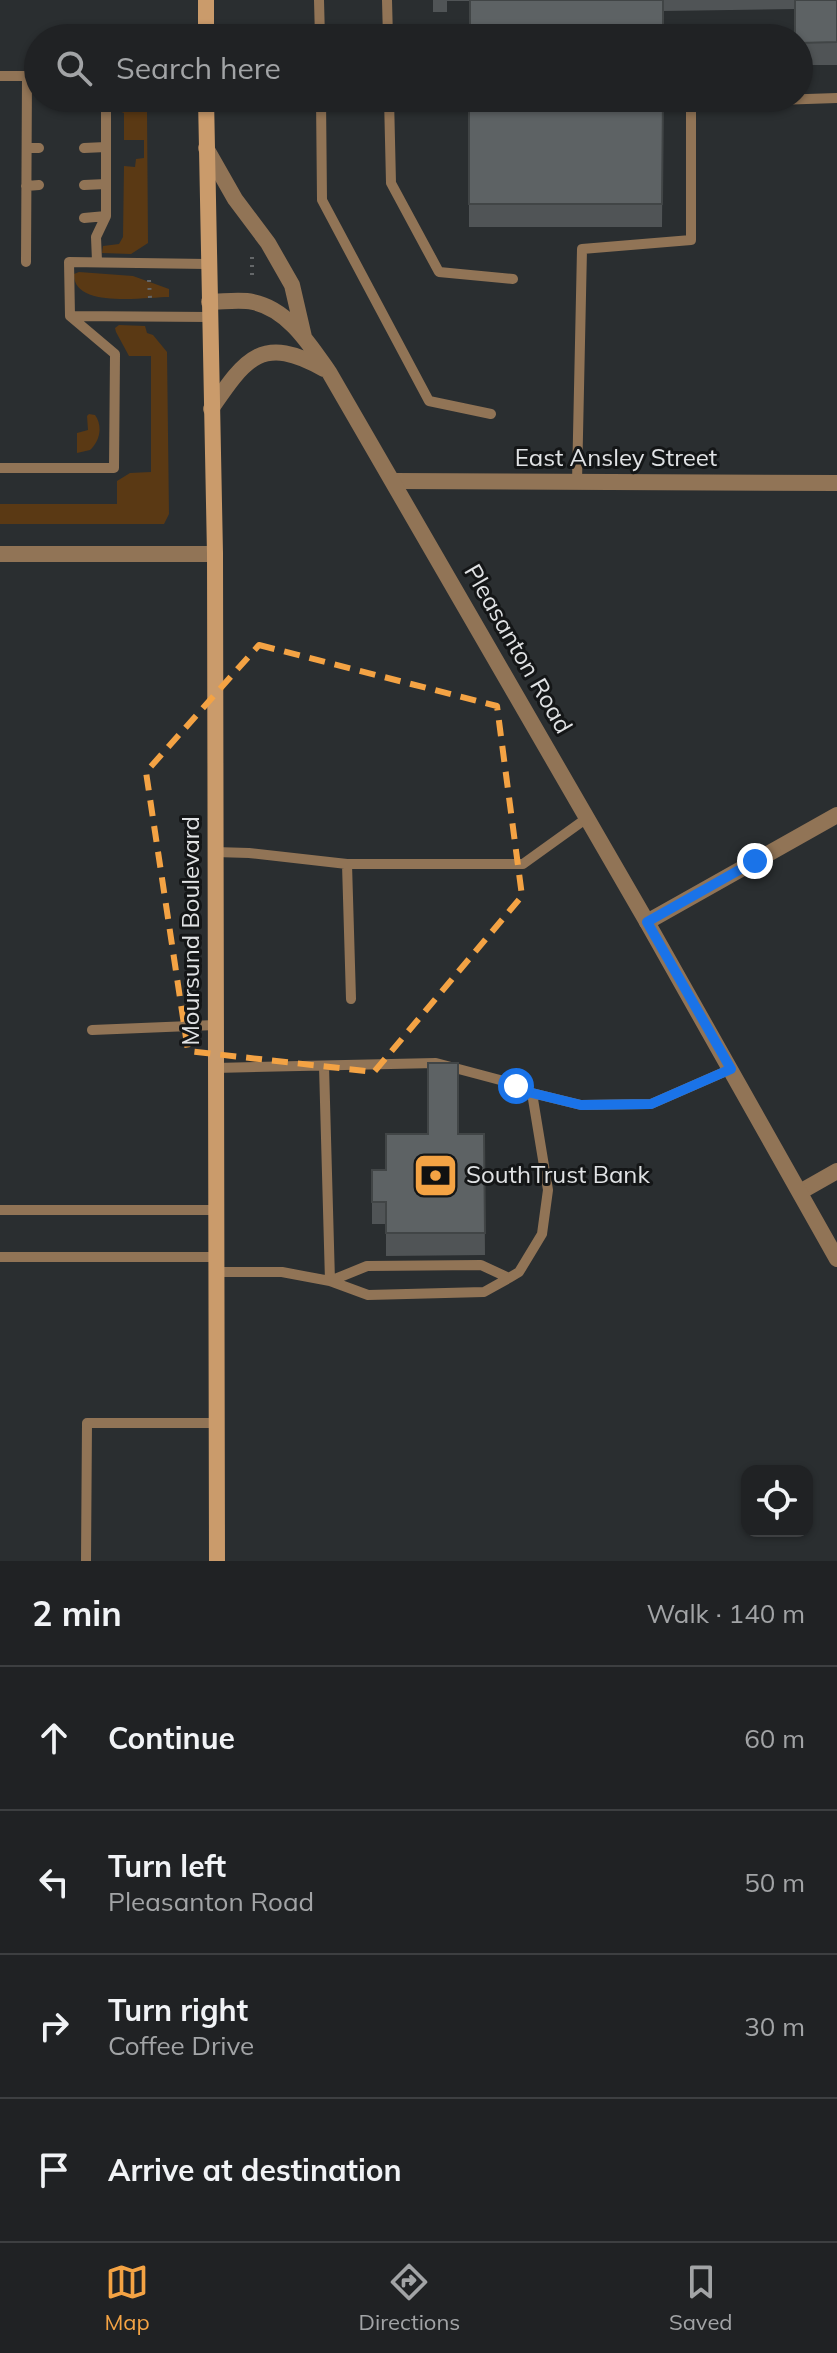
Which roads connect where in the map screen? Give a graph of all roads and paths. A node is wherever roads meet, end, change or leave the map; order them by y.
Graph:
1 (206, 0) edge
2 (319, 0) edge
3 (387, 0) edge
4 (206, 24) edge
5 (320, 24) edge
6 (388, 24) edge
7 (0, 76) edge
8 (24, 76) edge
9 (837, 98) edge
10 (813, 99) edge
11 (30, 112) edge
12 (106, 112) edge
13 (206, 112) edge
14 (321, 112) edge
15 (389, 112) edge
16 (691, 112) edge
17 (106, 147) junction
18 (27, 148) junction
19 (39, 148) dead end
20 (84, 148) dead end
21 (206, 148) junction
22 (106, 184) junction
23 (39, 185) dead end
24 (84, 185) dead end
25 (26, 186) junction
26 (106, 216) junction
27 (84, 218) dead end
28 (252, 255) dead end
29 (97, 261) junction
30 (26, 262) dead end
31 (207, 264) junction
32 (513, 279) dead end
33 (149, 280) dead end
34 (252, 281) dead end
35 (150, 298) dead end
36 (209, 309) junction
37 (70, 316) junction
38 (304, 337) junction
39 (329, 372) junction
40 (211, 409) junction
41 (491, 414) dead end
42 (0, 468) edge
43 (394, 481) junction
44 (577, 482) junction
45 (837, 483) edge
46 (0, 554) edge
47 (215, 554) junction
48 (837, 815) edge
49 (587, 818) junction
50 (215, 852) junction
51 (347, 864) junction
52 (647, 922) junction
53 (351, 999) dead end
54 (215, 1025) junction
55 (92, 1030) dead end
56 (324, 1066) junction
57 (215, 1068) junction
58 (731, 1069) junction
59 (532, 1093) junction
60 (837, 1171) edge
61 (800, 1192) junction
62 (0, 1210) edge
63 (216, 1210) junction
64 (0, 1257) edge
65 (837, 1259) edge
66 (216, 1264) junction
67 (509, 1278) junction
68 (330, 1281) junction
69 (216, 1423) junction
70 (86, 1561) edge
71 (217, 1561) edge

1 - 4 main road
2 - 5 lane
3 - 6 lane
7 - 8 lane
9 - 10 lane
11 - 18 lane
12 - 17 lane
13 - 21 main road
14 - 41 lane
15 - 32 lane
16 - 44 lane
17 - 20 lane
17 - 22 lane
18 - 19 lane
18 - 25 lane
21 - 31 main road
21 - 38 street
22 - 24 lane
22 - 26 lane
23 - 25 lane
25 - 30 lane
26 - 27 lane
26 - 29 lane
28 - 34 path
29 - 31 lane
29 - 37 lane
31 - 36 main road
33 - 35 path
36 - 37 lane
36 - 38 street, Pleasanton Road
36 - 40 main road, Moursund Boulevard
37 - 42 lane
38 - 39 street, Pleasanton Road
39 - 40 street
39 - 43 street, Pleasanton Road
40 - 47 main road, Moursund Boulevard
43 - 44 street, East Ansley Street
43 - 49 street, Pleasanton Road
44 - 45 street, East Ansley Street
46 - 47 street
47 - 50 main road, Moursund Boulevard
48 - 52 street
49 - 51 lane
49 - 52 street, Pleasanton Road
50 - 51 lane
50 - 54 main road, Moursund Boulevard
51 - 53 lane
52 - 58 street, Pleasanton Road
54 - 55 lane
54 - 57 main road, Moursund Boulevard
56 - 57 lane
56 - 59 lane
56 - 68 lane
57 - 63 main road, Moursund Boulevard
58 - 59 lane
58 - 61 street, Pleasanton Road
59 - 67 lane
60 - 61 street
61 - 65 street, Pleasanton Road
62 - 63 lane
63 - 66 main road, Moursund Boulevard
64 - 66 lane
66 - 68 lane
66 - 69 main road, Moursund Boulevard
67 - 68 lane
67 - 68 lane
69 - 70 lane
69 - 71 main road, Moursund Boulevard

